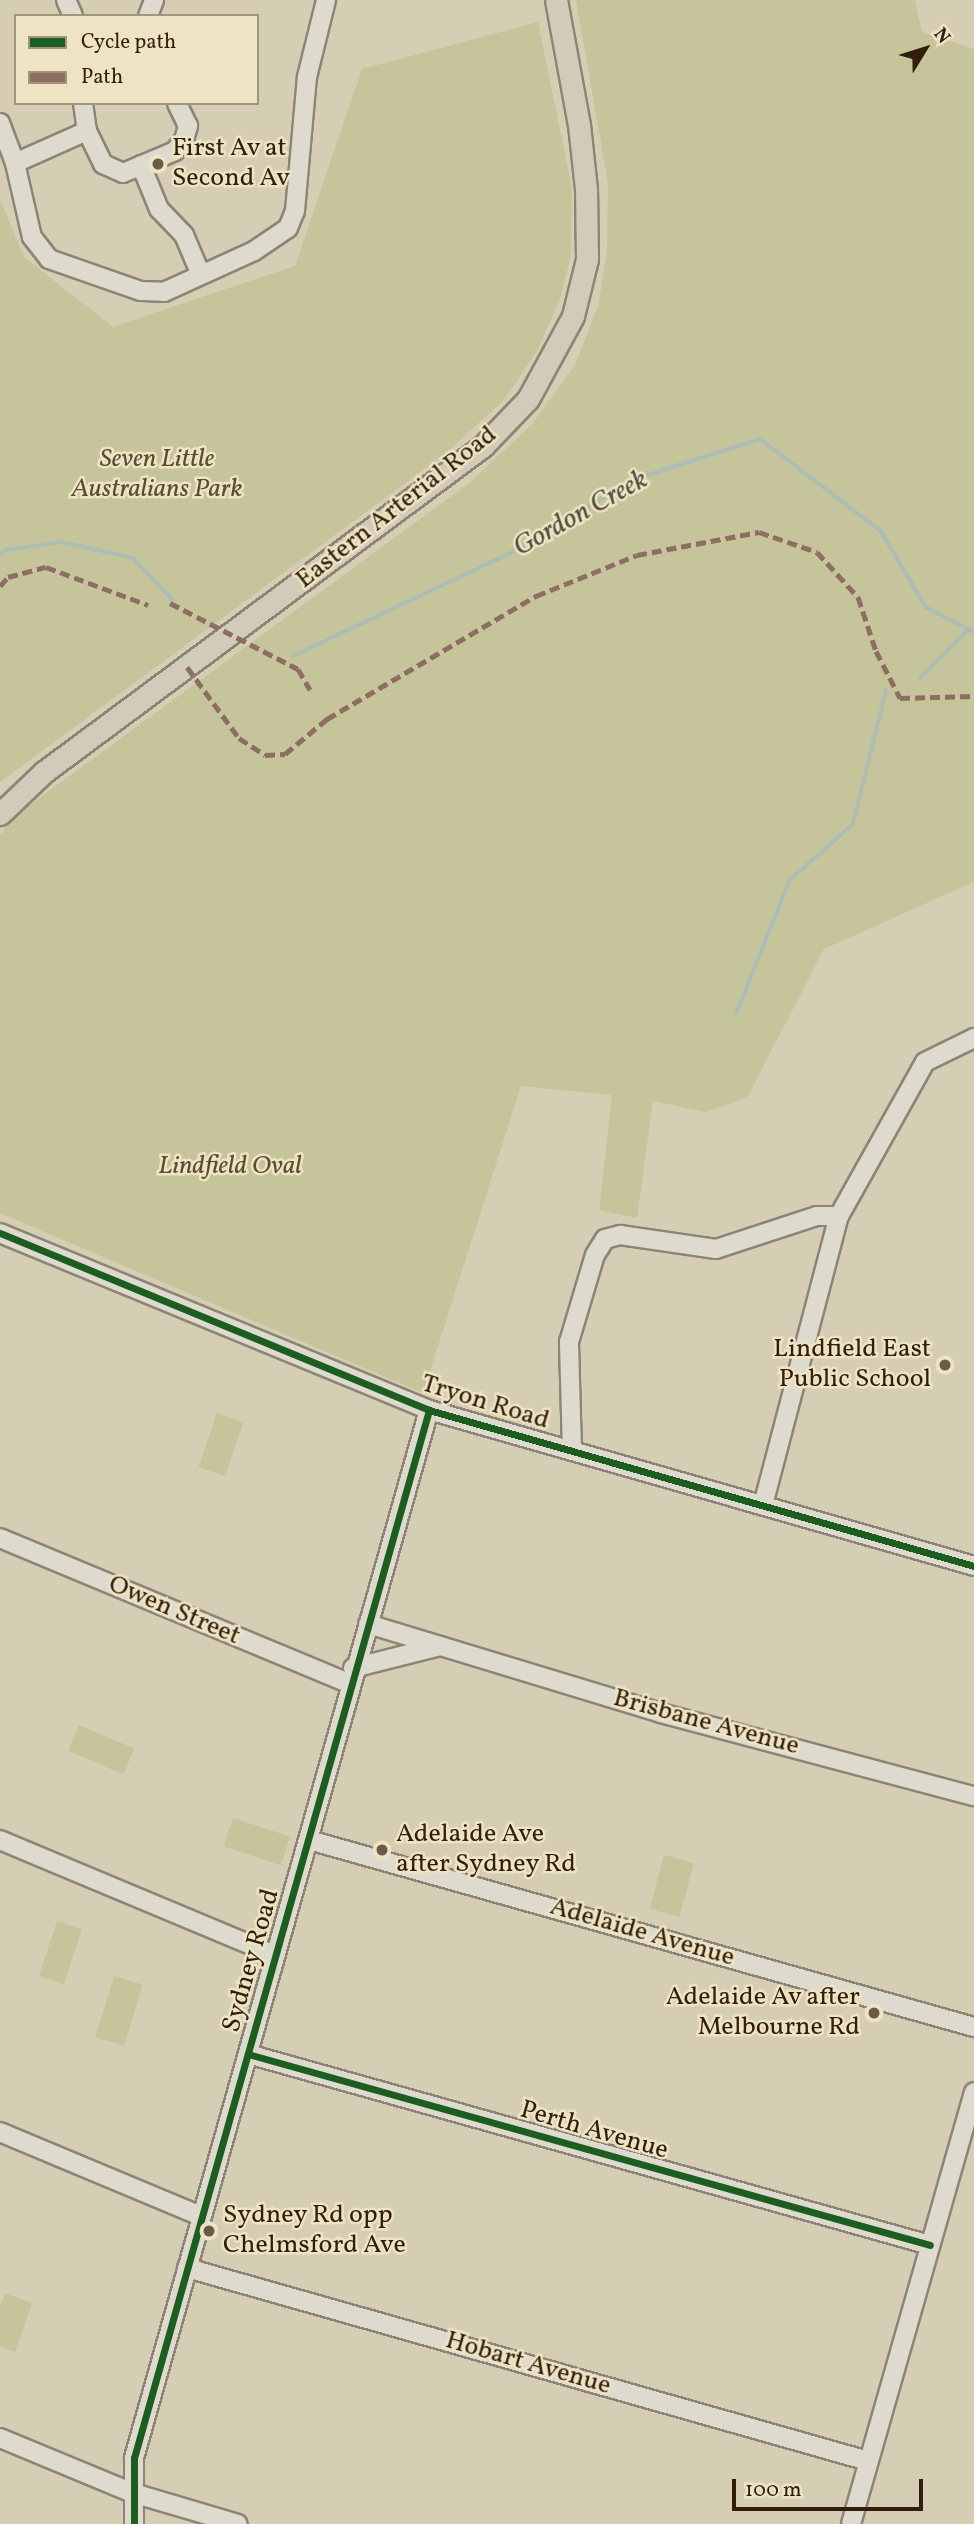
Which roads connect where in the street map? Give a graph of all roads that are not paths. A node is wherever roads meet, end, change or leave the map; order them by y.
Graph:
1 (326, 0) edge
2 (556, 0) edge
3 (83, 105) edge
4 (178, 105) edge
5 (0, 123) edge
6 (87, 131) junction
7 (15, 163) junction
8 (141, 165) junction
9 (201, 275) junction
10 (0, 814) edge
11 (974, 1038) edge
12 (839, 1216) junction
13 (0, 1233) edge
14 (429, 1410) junction
15 (572, 1451) junction
16 (763, 1505) junction
17 (0, 1538) edge
18 (974, 1566) edge
19 (368, 1624) junction
20 (440, 1646) junction
21 (351, 1676) junction
22 (974, 1796) edge
23 (0, 1840) edge
24 (309, 1840) junction
25 (274, 1954) junction
26 (974, 2027) edge
27 (248, 2054) junction
28 (974, 2092) edge
29 (0, 2132) edge
30 (201, 2216) junction
31 (930, 2245) junction
32 (187, 2268) junction
33 (0, 2438) edge
34 (868, 2461) junction
35 (133, 2493) junction
36 (134, 2524) edge
37 (238, 2524) edge
38 (851, 2524) edge

1 - 9 street
2 - 10 main road, Eastern Arterial Road
3 - 6 street
4 - 8 street
5 - 7 street
6 - 7 street
6 - 8 street
7 - 9 street
8 - 9 street
11 - 12 street
12 - 15 street
12 - 16 street
13 - 14 street, Tryon Road
14 - 15 street, Tryon Road
14 - 19 street, Sydney Road
15 - 16 street, Tryon Road
16 - 18 street, Tryon Road
17 - 21 street, Owen Street
19 - 20 street, Brisbane Avenue
19 - 21 street, Sydney Road
20 - 21 street
20 - 22 street, Brisbane Avenue
21 - 24 street, Sydney Road
23 - 25 street
24 - 25 street, Sydney Road
24 - 26 street, Adelaide Avenue
25 - 27 street, Sydney Road
27 - 30 street, Sydney Road
27 - 31 street, Perth Avenue
28 - 31 street
29 - 30 street
30 - 32 street, Sydney Road
31 - 34 street
32 - 34 street, Hobart Avenue
32 - 35 street, Sydney Road
33 - 35 street
34 - 38 street
35 - 36 street, Sydney Road
35 - 37 street

